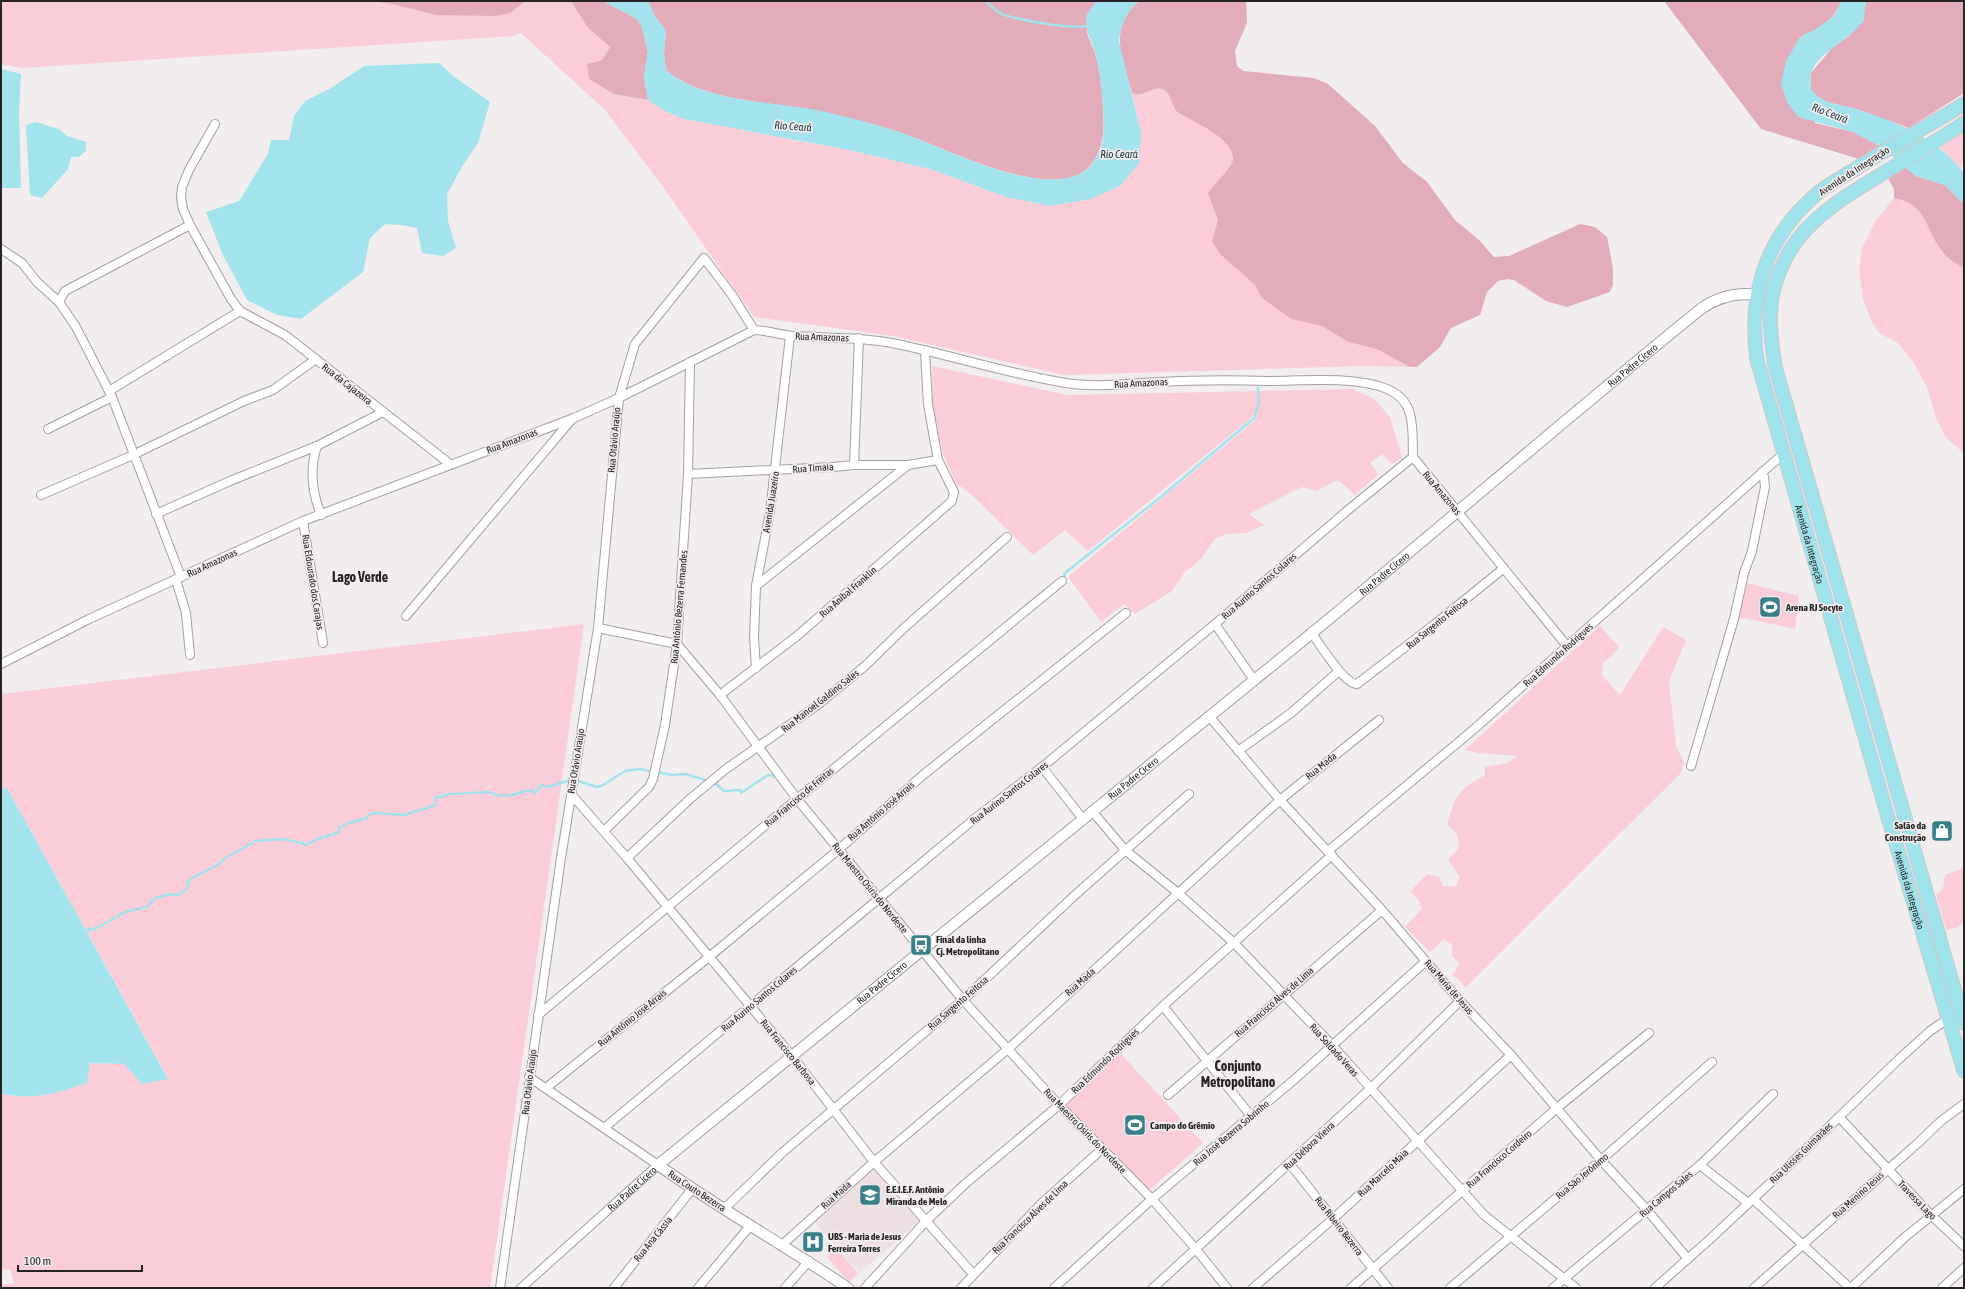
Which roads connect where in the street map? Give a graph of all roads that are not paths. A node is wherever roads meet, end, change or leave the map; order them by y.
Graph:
1 (1964, 104) edge
2 (215, 124) dead end
3 (1959, 126) edge
4 (190, 225) junction
5 (1, 249) edge
6 (1757, 295) junction
7 (59, 302) junction
8 (240, 311) junction
9 (754, 330) junction
10 (790, 336) junction
11 (859, 338) junction
12 (925, 352) junction
13 (316, 359) junction
14 (690, 362) junction
15 (110, 394) junction
16 (619, 398) junction
17 (383, 412) junction
18 (1790, 417) junction
19 (574, 418) junction
20 (1775, 423) junction
21 (48, 429) dead end
22 (317, 446) junction
23 (1783, 454) junction
24 (133, 455) junction
25 (1413, 457) junction
26 (938, 460) junction
27 (450, 464) junction
28 (854, 465) junction
29 (908, 465) junction
30 (776, 470) junction
31 (1762, 472) junction
32 (688, 474) junction
33 (41, 495) dead end
34 (1458, 512) junction
35 (156, 514) junction
36 (321, 515) junction
37 (303, 521) junction
38 (1007, 537) dead end
39 (1504, 568) junction
40 (179, 579) junction
41 (1062, 581) dead end
42 (756, 586) junction
43 (1126, 613) dead end
44 (406, 616) dead end
45 (1215, 624) junction
46 (598, 628) junction
47 (1311, 632) junction
48 (323, 643) dead end
49 (677, 644) junction
50 (1566, 646) junction
51 (190, 655) dead end
52 (1, 664) edge
53 (756, 668) junction
54 (1339, 671) junction
55 (1254, 680) junction
56 (720, 695) junction
57 (1209, 716) junction
58 (1379, 720) dead end
59 (759, 748) junction
60 (1238, 751) junction
61 (1692, 766) dead end
62 (1042, 767) junction
63 (571, 794) junction
64 (1189, 794) dead end
65 (797, 799) junction
66 (1280, 800) junction
67 (1092, 811) junction
68 (1083, 819) junction
69 (604, 831) junction
70 (838, 850) junction
71 (1125, 850) junction
72 (1330, 853) junction
73 (627, 858) junction
74 (1178, 893) junction
75 (880, 899) junction
76 (667, 906) junction
77 (1382, 910) junction
78 (1933, 914) junction
79 (1918, 919) junction
80 (1939, 937) junction
81 (1924, 942) junction
82 (1234, 943) junction
83 (921, 951) junction
84 (709, 957) junction
85 (1426, 961) junction
86 (1283, 995) junction
87 (962, 1000) junction
88 (1460, 1001) junction
89 (750, 1005) junction
90 (1163, 1006) junction
91 (538, 1015) junction
92 (1949, 1018) junction
93 (1964, 1023) edge
94 (1649, 1033) dead end
95 (1332, 1045) junction
96 (1008, 1049) junction
97 (1511, 1055) junction
98 (792, 1056) junction
99 (1207, 1061) junction
100 (1712, 1062) dead end
101 (1964, 1071) edge
102 (529, 1077) junction
103 (546, 1088) junction
104 (1370, 1089) junction
105 (1773, 1094) dead end
106 (1168, 1095) dead end
107 (1964, 1104) edge
108 (1059, 1106) junction
109 (1557, 1108) junction
110 (833, 1110) junction
111 (1250, 1116) junction
112 (1839, 1117) junction
113 (604, 1128) junction
114 (1417, 1141) junction
115 (1102, 1149) junction
116 (1601, 1160) junction
117 (874, 1162) junction
118 (1290, 1164) junction
119 (658, 1165) junction
120 (1700, 1166) junction
121 (1887, 1169) junction
122 (692, 1189) junction
123 (1964, 1189) edge
124 (1463, 1190) junction
125 (1152, 1199) junction
126 (1750, 1201) junction
127 (724, 1209) junction
128 (1647, 1210) junction
129 (1931, 1216) junction
130 (1334, 1218) junction
131 (927, 1220) junction
132 (750, 1226) junction
133 (1509, 1237) junction
134 (782, 1245) junction
135 (1804, 1245) junction
136 (1964, 1246) edge
137 (1195, 1248) junction
138 (1688, 1259) junction
139 (809, 1261) junction
140 (1964, 1268) edge
141 (1373, 1270) junction
142 (973, 1274) junction
143 (1564, 1279) junction
144 (500, 1288) edge
145 (521, 1288) edge
146 (614, 1288) edge
147 (698, 1288) edge
148 (785, 1288) edge
149 (848, 1288) edge
150 (866, 1288) edge
151 (961, 1288) edge
152 (1054, 1288) edge
153 (1153, 1288) edge
154 (1227, 1288) edge
155 (1252, 1288) edge
156 (1351, 1288) edge
157 (1388, 1288) edge
158 (1450, 1288) edge
159 (1553, 1288) edge
160 (1576, 1288) edge
161 (1655, 1288) edge
162 (1754, 1288) edge
163 (1850, 1288) edge
164 (1942, 1288) edge

1 - 6 main road, Avenida da Integração
2 - 4 street, Rua da Cajazeira
3 - 18 main road, Avenida da Integração
4 - 7 street
4 - 8 street, Rua da Cajazeira
5 - 7 street
6 - 20 main road, Avenida da Integração
6 - 34 street, Rua Padre Cícero
7 - 15 street
8 - 13 street, Rua da Cajazeira
8 - 15 street
9 - 10 street, Rua Amazonas
9 - 14 street, Rua Amazonas
9 - 16 street, Rua Otávio Araújo
10 - 11 street, Rua Amazonas
10 - 30 street, Avenida Juazeiro
11 - 12 street, Rua Amazonas
11 - 28 street
12 - 25 street, Rua Amazonas
12 - 26 street, Rua Anibal Franklin
13 - 17 street, Rua da Cajazeira
13 - 24 street
14 - 16 street, Rua Amazonas
14 - 32 street, Rua Antônio Bezerra Fernandes
15 - 21 street
15 - 24 street
16 - 19 street, Rua Amazonas
16 - 46 street, Rua Otávio Araújo
17 - 22 street
17 - 27 street, Rua da Cajazeira
18 - 20 main road
18 - 78 main road, Avenida da Integração
19 - 27 street, Rua Amazonas
19 - 44 street
20 - 23 main road, Avenida da Integração
22 - 35 street
22 - 36 street
23 - 31 street, Rua Edmundo Rodrigues
23 - 79 main road, Avenida da Integração
24 - 33 street
24 - 35 street
25 - 34 street, Rua Amazonas
25 - 45 street, Rua Aurino Santos Colares
26 - 29 street, Rua Timaia
26 - 53 street, Rua Anibal Franklin
27 - 36 street, Rua Amazonas
28 - 29 street, Rua Timaia
28 - 30 street, Rua Timaia
29 - 42 street
30 - 32 street, Rua Timaia
30 - 42 street, Avenida Juazeiro
31 - 50 street, Rua Edmundo Rodrigues
31 - 61 street
32 - 49 street, Rua Antônio Bezerra Fernandes
34 - 39 street, Rua Amazonas
34 - 47 street, Rua Padre Cícero
35 - 40 street
36 - 37 street, Rua Amazonas
37 - 40 street, Rua Amazonas
37 - 48 street, Rua Eldourado dos Carajas
38 - 59 street, Rua Manoel Galdino Sales
39 - 50 street, Rua Amazonas
39 - 54 street, Rua Sargento Feitosa
40 - 51 street
40 - 52 street, Rua Amazonas
41 - 65 street, Rua Francisco de Freitas
42 - 53 street, Avenida Juazeiro
43 - 70 street, Rua Antônio José Arrais
45 - 55 street
45 - 62 street, Rua Aurino Santos Colares
46 - 49 street
46 - 63 street, Rua Otávio Araújo
47 - 54 street
47 - 55 street, Rua Padre Cícero
49 - 56 street, Rua Maestro Osiris do Nordeste
49 - 69 street, Rua Antônio Bezerra Fernandes
50 - 72 street, Rua Edmundo Rodrigues
53 - 56 street, Rua Anibal Franklin
54 - 60 street
55 - 57 street, Rua Padre Cícero
56 - 59 street, Rua Maestro Osiris do Nordeste
57 - 60 street, Rua Maria de Jesus
57 - 67 street, Rua Padre Cícero
58 - 66 street, Rua Mada
59 - 65 street, Rua Maestro Osiris do Nordeste
59 - 73 street, Rua Manoel Galdino Sales
60 - 66 street, Rua Maria de Jesus
62 - 68 street
62 - 75 street, Rua Aurino Santos Colares
63 - 69 street, Rua Francisco Barbosa
63 - 91 street, Rua Otávio Araújo
64 - 71 street, Rua Sargento Feitosa
65 - 70 street, Rua Maestro Osiris do Nordeste
65 - 76 street, Rua Francisco de Freitas
66 - 72 street, Rua Maria de Jesus
66 - 74 street, Rua Mada
67 - 68 street, Rua Padre Cícero
67 - 71 street, Rua Soldado Veras
68 - 83 street, Rua Padre Cícero
69 - 73 street, Rua Francisco Barbosa
70 - 75 street, Rua Maestro Osiris do Nordeste
70 - 84 street, Rua Antônio José Arrais
71 - 74 street, Rua Soldado Veras
71 - 87 street, Rua Sargento Feitosa
72 - 77 street, Rua Maria de Jesus
72 - 82 street, Rua Edmundo Rodrigues
73 - 76 street, Rua Francisco Barbosa
74 - 82 street, Rua Soldado Veras
74 - 96 street, Rua Mada
75 - 83 street, Rua Maestro Osiris do Nordeste
75 - 89 street, Rua Aurino Santos Colares
76 - 84 street, Rua Francisco Barbosa
76 - 91 street, Rua Francisco de Freitas
77 - 85 street, Rua Maria de Jesus
77 - 86 street, Rua Francisco Alves de Lima
78 - 79 main road
78 - 80 main road, Avenida da Integração
79 - 81 main road, Avenida da Integração
80 - 81 main road
80 - 93 main road, Avenida da Integração
81 - 92 main road, Avenida da Integração
82 - 86 street, Rua Soldado Veras
82 - 90 street, Rua Edmundo Rodrigues
83 - 87 street, Rua Maestro Osiris do Nordeste
83 - 98 street, Rua Padre Cícero
84 - 89 street, Rua Francisco Barbosa
84 - 103 street, Rua Antônio José Arrais
85 - 88 street, Rua Maria de Jesus
85 - 95 street, Rua José Bezerra Sobrinho
86 - 95 street, Rua Soldado Veras
86 - 99 street, Rua Francisco Alves de Lima
87 - 96 street, Rua Maestro Osiris do Nordeste
87 - 110 street, Rua Sargento Feitosa
88 - 97 street, Rua Maria de Jesus
88 - 104 street, Rua Débora Vieira
89 - 98 street, Rua Francisco Barbosa
89 - 113 street, Rua Aurino Santos Colares
90 - 99 street
90 - 108 street, Rua Edmundo Rodrigues
91 - 102 street, Rua Otávio Araújo
92 - 101 main road, Avenida da Integração
92 - 112 street, Rua Ulisses Guimarães
94 - 109 street, Rua Francisco Cordeiro
95 - 104 street, Rua Soldado Veras
95 - 111 street, Rua José Bezerra Sobrinho
96 - 108 street, Rua Maestro Osiris do Nordeste
96 - 117 street, Rua Mada
97 - 109 street, Rua Maria de Jesus
97 - 114 street, Rua Marcelo Maia
98 - 110 street, Rua Francisco Barbosa
98 - 119 street, Rua Padre Cícero
99 - 106 street, Rua Francisco Alves de Lima
99 - 111 street
100 - 116 street, Rua São Jerônimo
102 - 103 street, Rua Couto Bezerra
102 - 144 street, Rua Otávio Araújo
103 - 113 street, Rua Couto Bezerra
104 - 114 street, Rua Soldado Veras
104 - 118 street, Rua Débora Vieira
105 - 120 street, Rua Campos Sales
107 - 121 street, Rua Menino Jesus
108 - 115 street, Rua Maestro Osiris do Nordeste
108 - 131 street, Rua Edmundo Rodrigues
109 - 116 street, Rua Maria de Jesus
109 - 124 street, Rua Francisco Cordeiro
110 - 117 street, Rua Francisco Barbosa
110 - 127 street, Rua Sargento Feitosa
111 - 125 street, Rua José Bezerra Sobrinho
112 - 121 street, Travessa Lago
112 - 126 street, Rua Ulisses Guimarães
113 - 119 street, Rua Couto Bezerra
114 - 124 street, Rua Soldado Veras
114 - 130 street, Rua Marcelo Maia
115 - 125 street, Rua Maestro Osiris do Nordeste
115 - 142 street, Rua Francisco Alves de Lima
116 - 128 street, Rua Maria de Jesus
116 - 133 street, Rua São Jerônimo
117 - 131 street, Rua Francisco Barbosa
117 - 134 street, Rua Mada
118 - 130 street, Rua Ribeiro Bezerra
118 - 137 street, Rua Débora Vieira
119 - 122 street, Rua Couto Bezerra
119 - 145 street, Rua Padre Cícero
120 - 126 street
120 - 128 street, Rua Campos Sales
121 - 129 street, Travessa Lago
121 - 135 street, Rua Menino Jesus
122 - 127 street, Rua Couto Bezerra
122 - 146 street, Rua Ana Cássia
123 - 129 street
124 - 133 street, Rua Soldado Veras
124 - 141 street, Rua Francisco Cordeiro
125 - 137 street, Rua Maestro Osiris do Nordeste
125 - 152 street, Rua José Bezerra Sobrinho
126 - 135 street
126 - 138 street, Rua Ulisses Guimarães
127 - 132 street, Rua Couto Bezerra
128 - 138 street, Rua Maria de Jesus
128 - 143 street, Rua Campos Sales
129 - 136 street, Travessa Lago
129 - 163 street
130 - 141 street, Rua Ribeiro Bezerra
130 - 155 street, Rua Marcelo Maia
131 - 142 street, Rua Francisco Barbosa
131 - 150 street, Rua Edmundo Rodrigues
132 - 134 street, Rua Couto Bezerra
132 - 147 street
133 - 143 street, Rua Soldado Veras
133 - 158 street, Rua São Jerônimo
134 - 139 street, Rua Couto Bezerra
135 - 162 street, Rua Menino Jesus
135 - 163 street
137 - 153 street, Rua Débora Vieira
137 - 154 street, Rua Maestro Osiris do Nordeste
138 - 161 street, Rua Ulisses Guimarães
139 - 148 street
139 - 149 street, Rua Couto Bezerra
140 - 164 street
141 - 156 street, Rua Francisco Cordeiro
141 - 157 street, Rua Ribeiro Bezerra
142 - 151 street, Rua Francisco Alves de Lima
143 - 159 street, Rua Campos Sales
143 - 160 street, Rua Soldado Veras

